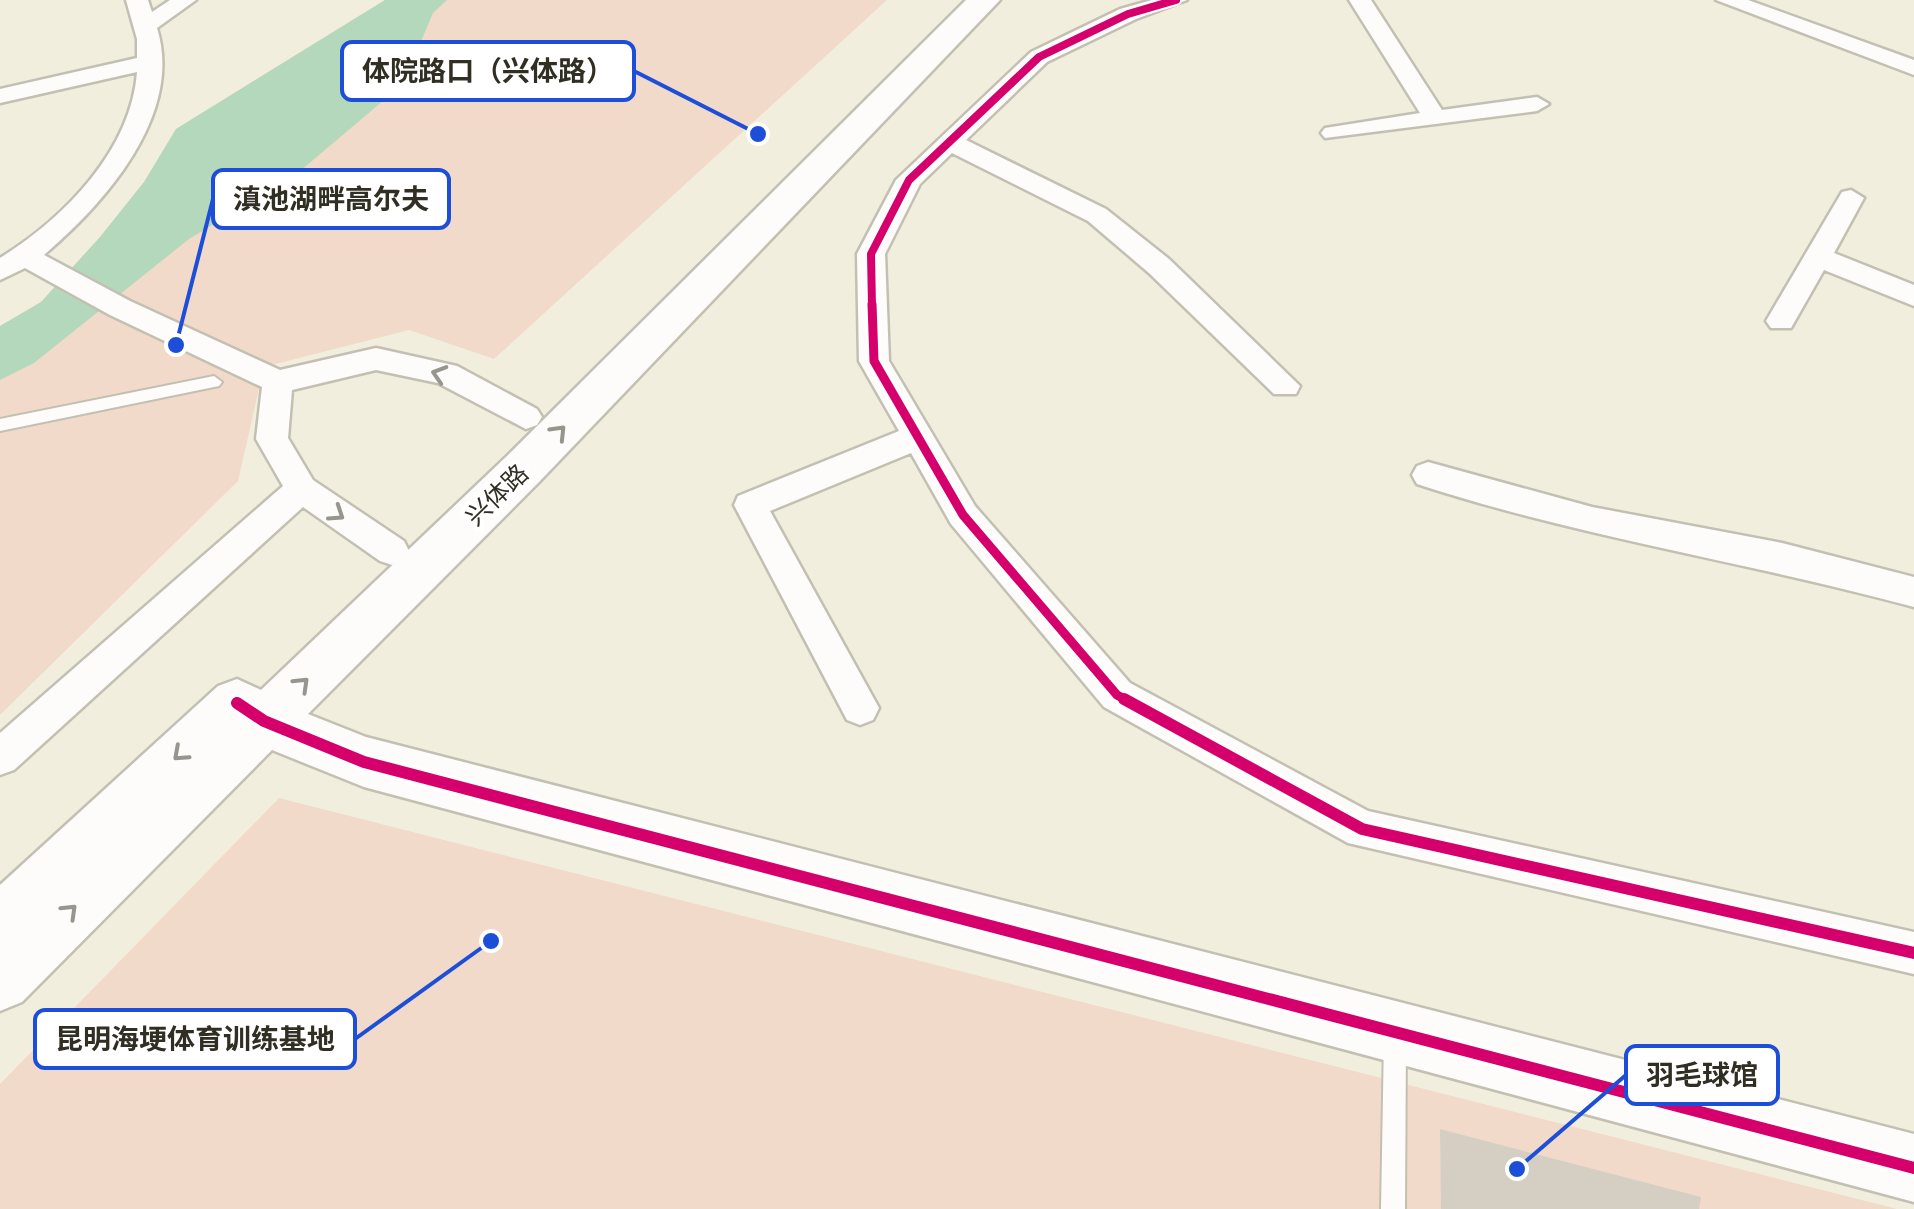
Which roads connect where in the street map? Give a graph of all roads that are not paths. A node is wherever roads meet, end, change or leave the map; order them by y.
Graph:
1 (186, 0) edge
2 (950, 0) edge
3 (984, 0) edge
4 (1176, 0) edge
5 (1360, 0) edge
6 (1727, 0) edge
7 (142, 12) edge
8 (147, 63) junction
9 (1914, 68) edge
10 (0, 96) edge
11 (1536, 104) dead end
12 (1435, 118) junction
13 (1334, 133) dead end
14 (949, 142) junction
15 (1851, 198) dead end
16 (1816, 256) junction
17 (31, 262) junction
18 (0, 272) edge
19 (1914, 296) edge
20 (1781, 322) dead end
21 (214, 382) dead end
22 (278, 382) junction
23 (1285, 386) dead end
24 (526, 418) junction
25 (0, 425) edge
26 (917, 436) junction
27 (1428, 475) dead end
28 (300, 489) junction
29 (392, 552) junction
30 (1914, 592) edge
31 (860, 708) dead end
32 (251, 712) junction
33 (0, 757) edge
34 (0, 925) edge
35 (1914, 953) edge
36 (0, 980) edge
37 (1395, 1033) junction
38 (1914, 1168) edge
39 (1394, 1209) edge

1 - 7 street
2 - 24 street, 兴体路
32 -> 3 street, 兴体路
4 - 14 street
5 - 12 street
6 - 9 street
7 - 8 street
8 - 10 street
8 - 17 street
11 - 12 street
12 - 13 street
14 - 23 street
14 - 26 street
15 - 16 street
16 - 19 street
16 - 20 street
17 - 18 street
17 - 22 street
21 - 25 lane
24 -> 22 street
22 - 28 street
24 - 29 street, 兴体路
26 - 31 street
26 - 35 street
27 - 30 street
28 -> 29 street
28 - 33 street
29 - 32 street, 兴体路
32 -> 34 street, 兴体路
36 -> 32 street, 兴体路
32 - 37 street
37 - 38 street
37 - 39 lane

